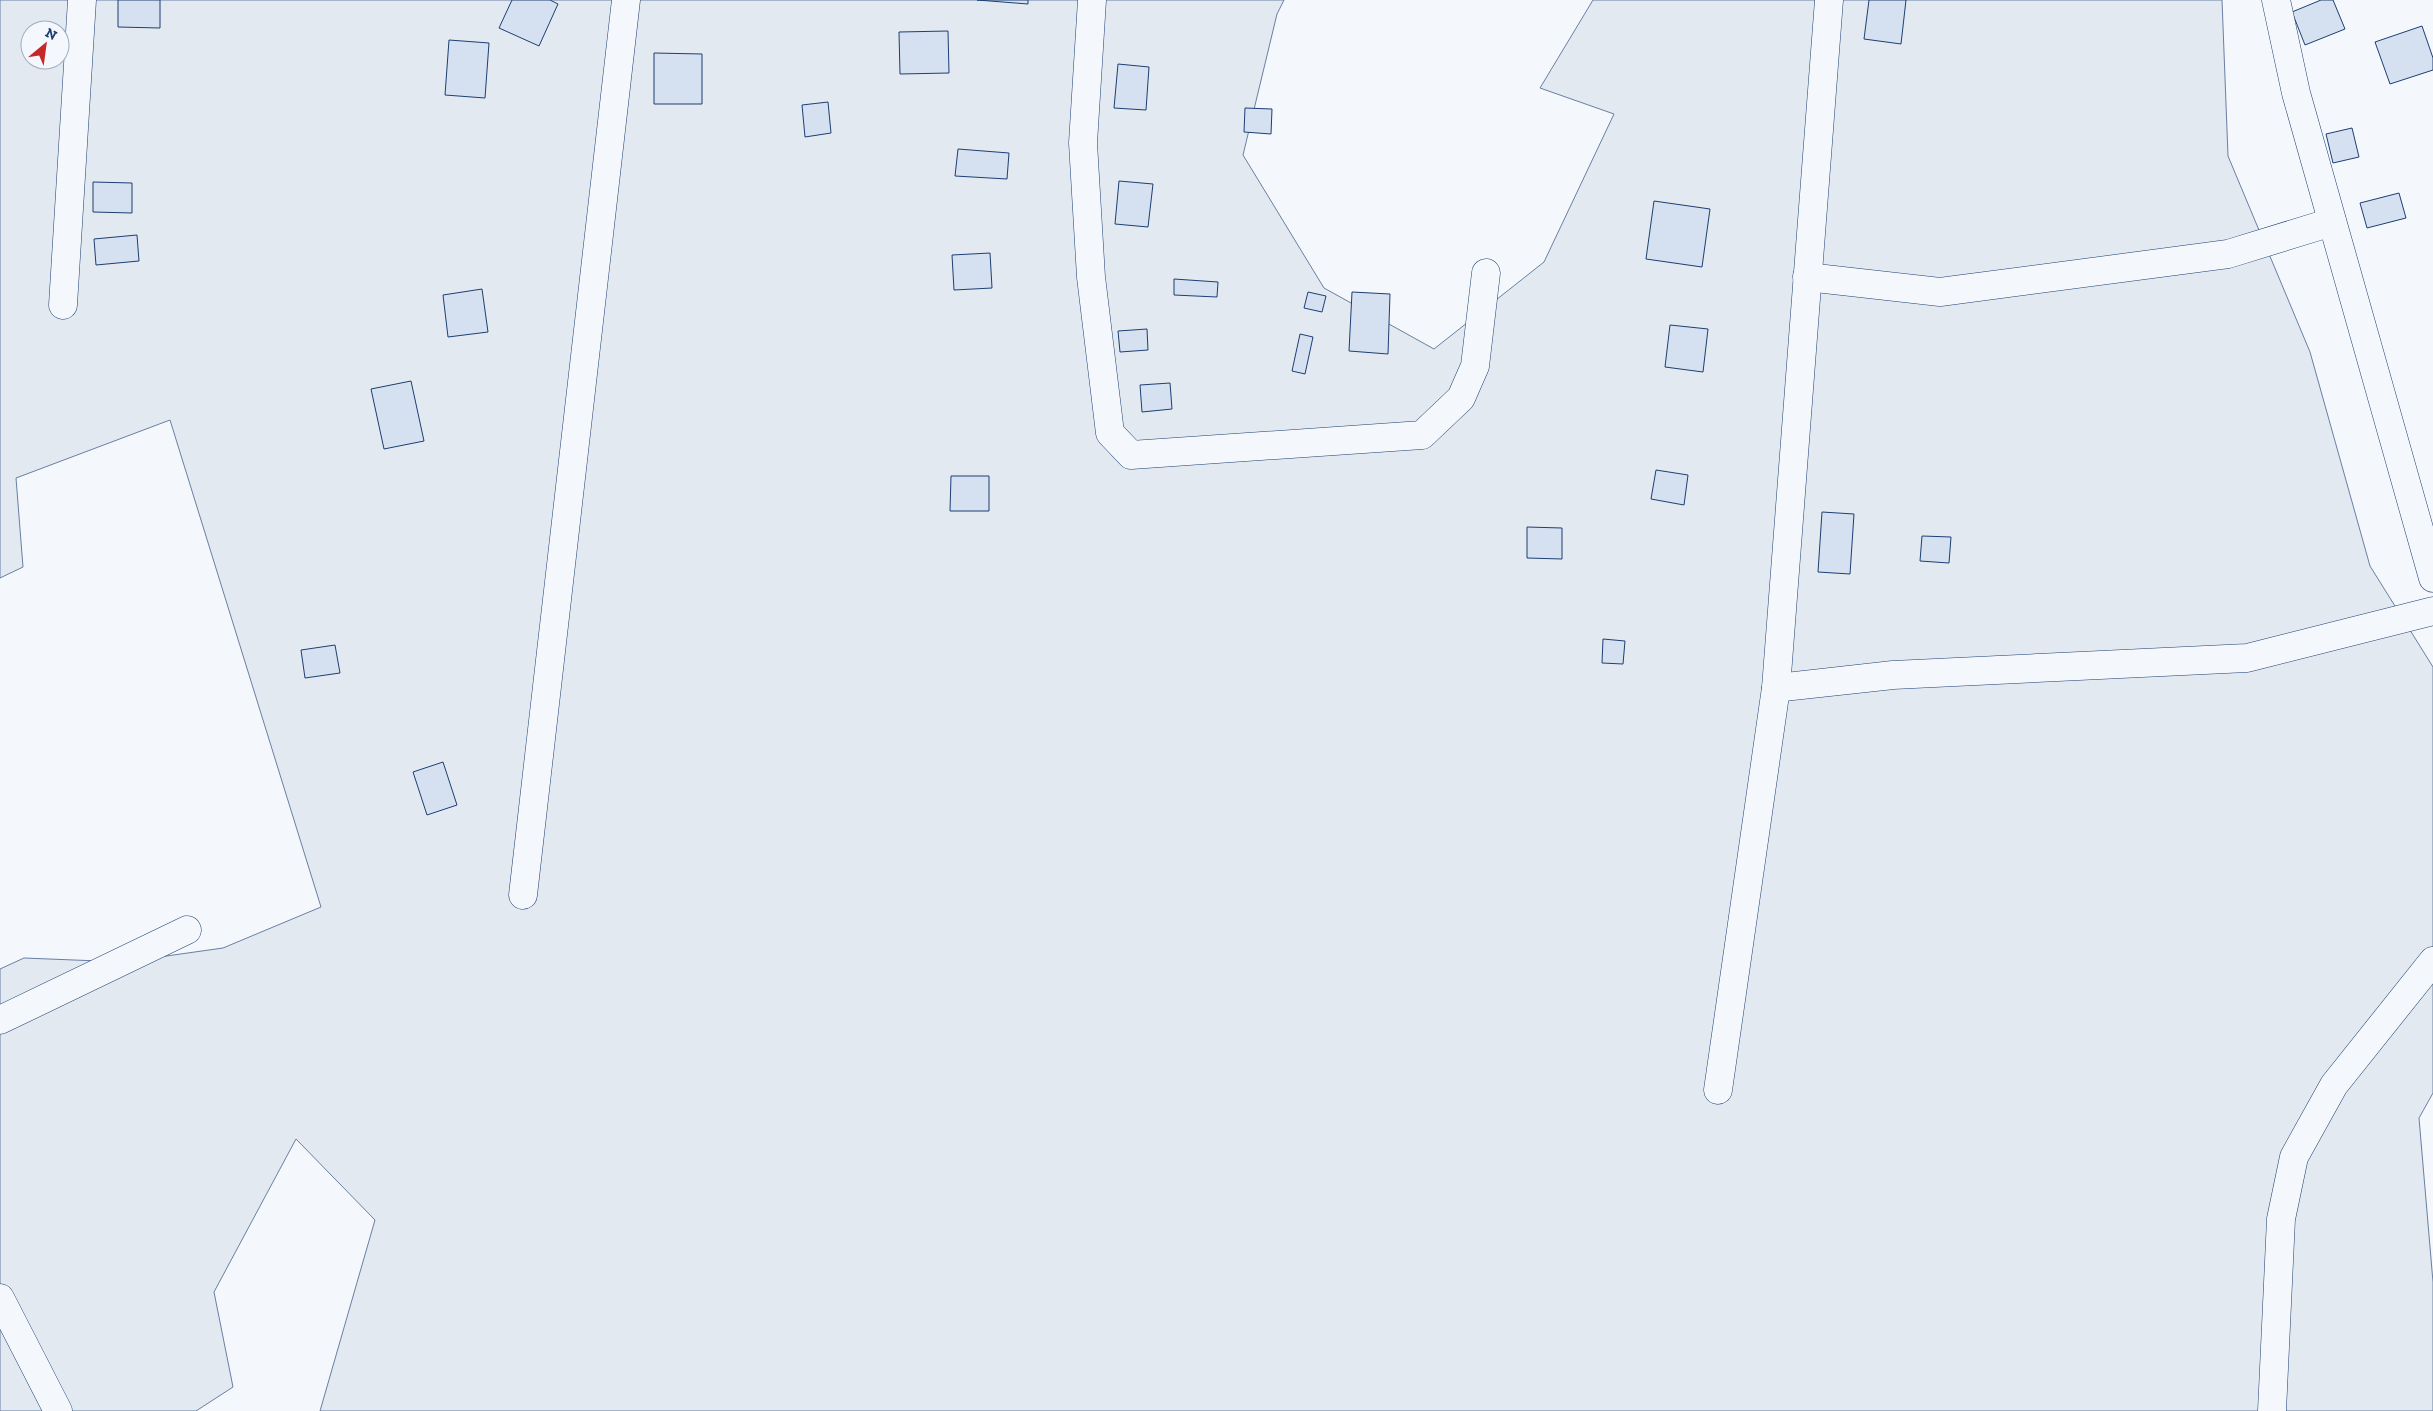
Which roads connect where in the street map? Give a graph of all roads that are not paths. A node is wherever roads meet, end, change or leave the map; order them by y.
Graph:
1 (82, 0) edge
2 (626, 0) edge
3 (1092, 0) edge
4 (1829, 0) edge
5 (2276, 0) edge
6 (2332, 222) junction
7 (1486, 273) dead end
8 (1807, 277) junction
9 (63, 305) dead end
10 (2433, 578) edge
11 (2433, 611) edge
12 (1776, 688) junction
13 (523, 895) dead end
14 (187, 930) dead end
15 (2433, 961) edge
16 (0, 1020) edge
17 (1718, 1090) dead end
18 (0, 1298) edge
19 (58, 1411) edge
20 (2272, 1411) edge

1 - 9 street
2 - 13 street
3 - 7 street
4 - 8 street
5 - 6 street
6 - 8 street
6 - 10 street
8 - 12 street
11 - 12 street
12 - 17 street
14 - 16 street
15 - 20 street
18 - 19 street

